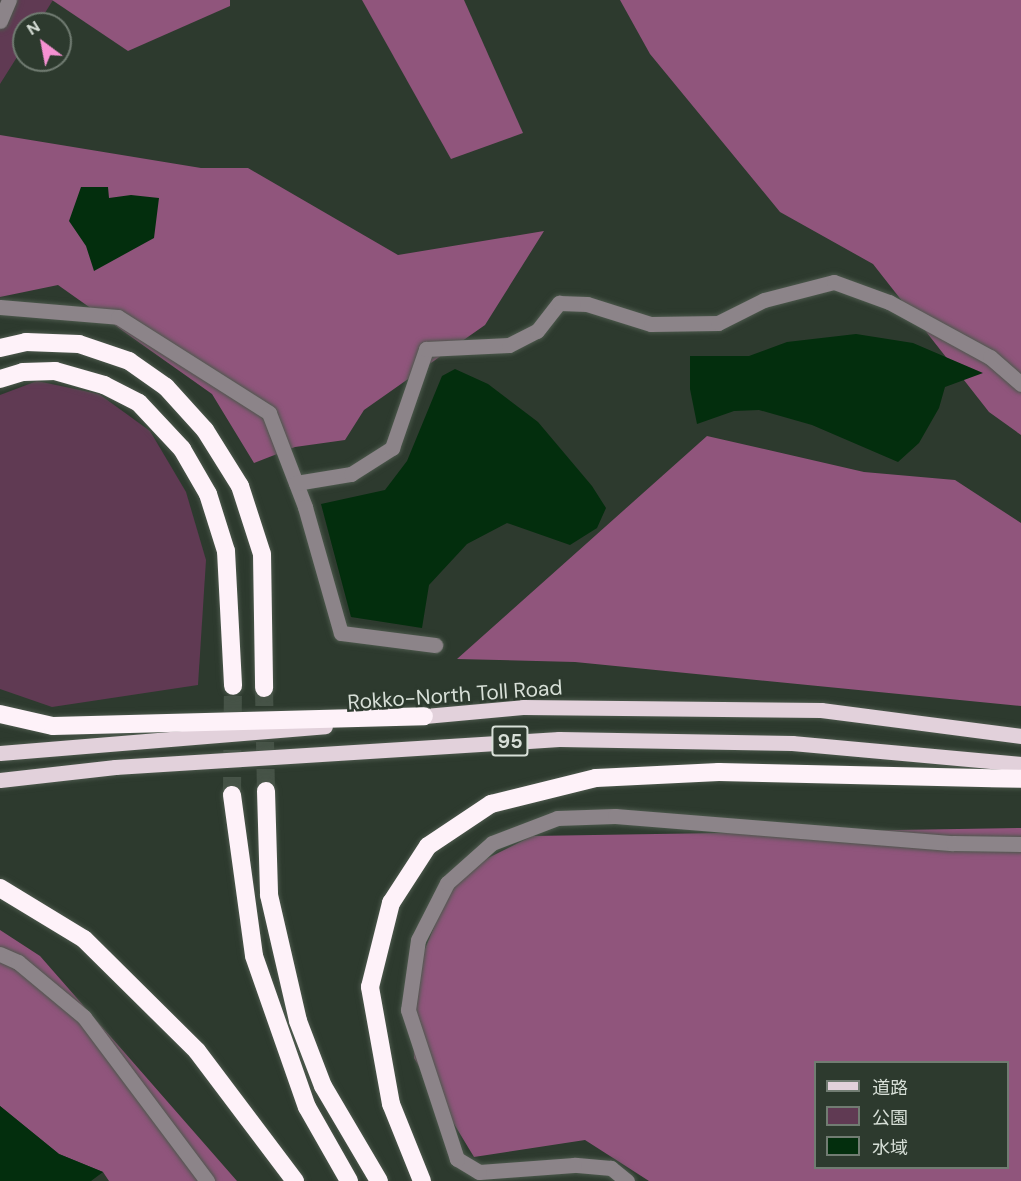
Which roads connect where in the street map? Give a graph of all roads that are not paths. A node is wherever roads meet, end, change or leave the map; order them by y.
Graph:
1 (9, 0) edge
2 (0, 21) edge
3 (0, 307) edge
4 (0, 348) edge
5 (0, 379) edge
6 (1021, 384) edge
7 (296, 483) junction
8 (435, 645) dead end
9 (233, 686) tunnel mouth
10 (264, 688) tunnel mouth
11 (0, 714) edge
12 (424, 716) junction
13 (1021, 736) edge
14 (0, 753) edge
15 (1021, 764) edge
16 (1021, 779) edge
17 (0, 780) edge
18 (267, 791) tunnel mouth
19 (232, 795) tunnel mouth
20 (1021, 844) edge
21 (0, 888) edge
22 (0, 954) edge
23 (207, 1181) edge
24 (295, 1181) edge
25 (349, 1181) edge
26 (379, 1181) edge
27 (422, 1181) edge
28 (627, 1181) edge

1 - 2 street
3 - 7 street
4 - 10 highway
5 - 9 highway
6 - 7 street
7 - 8 street
11 - 12 highway
12 - 13 main road, Rokko-North Toll Road / 95
12 - 14 main road, Rokko-North Toll Road / 95
15 - 17 main road, 95
16 - 27 highway
18 - 26 highway
19 - 25 highway
20 - 28 street
21 - 24 highway
22 - 23 street

